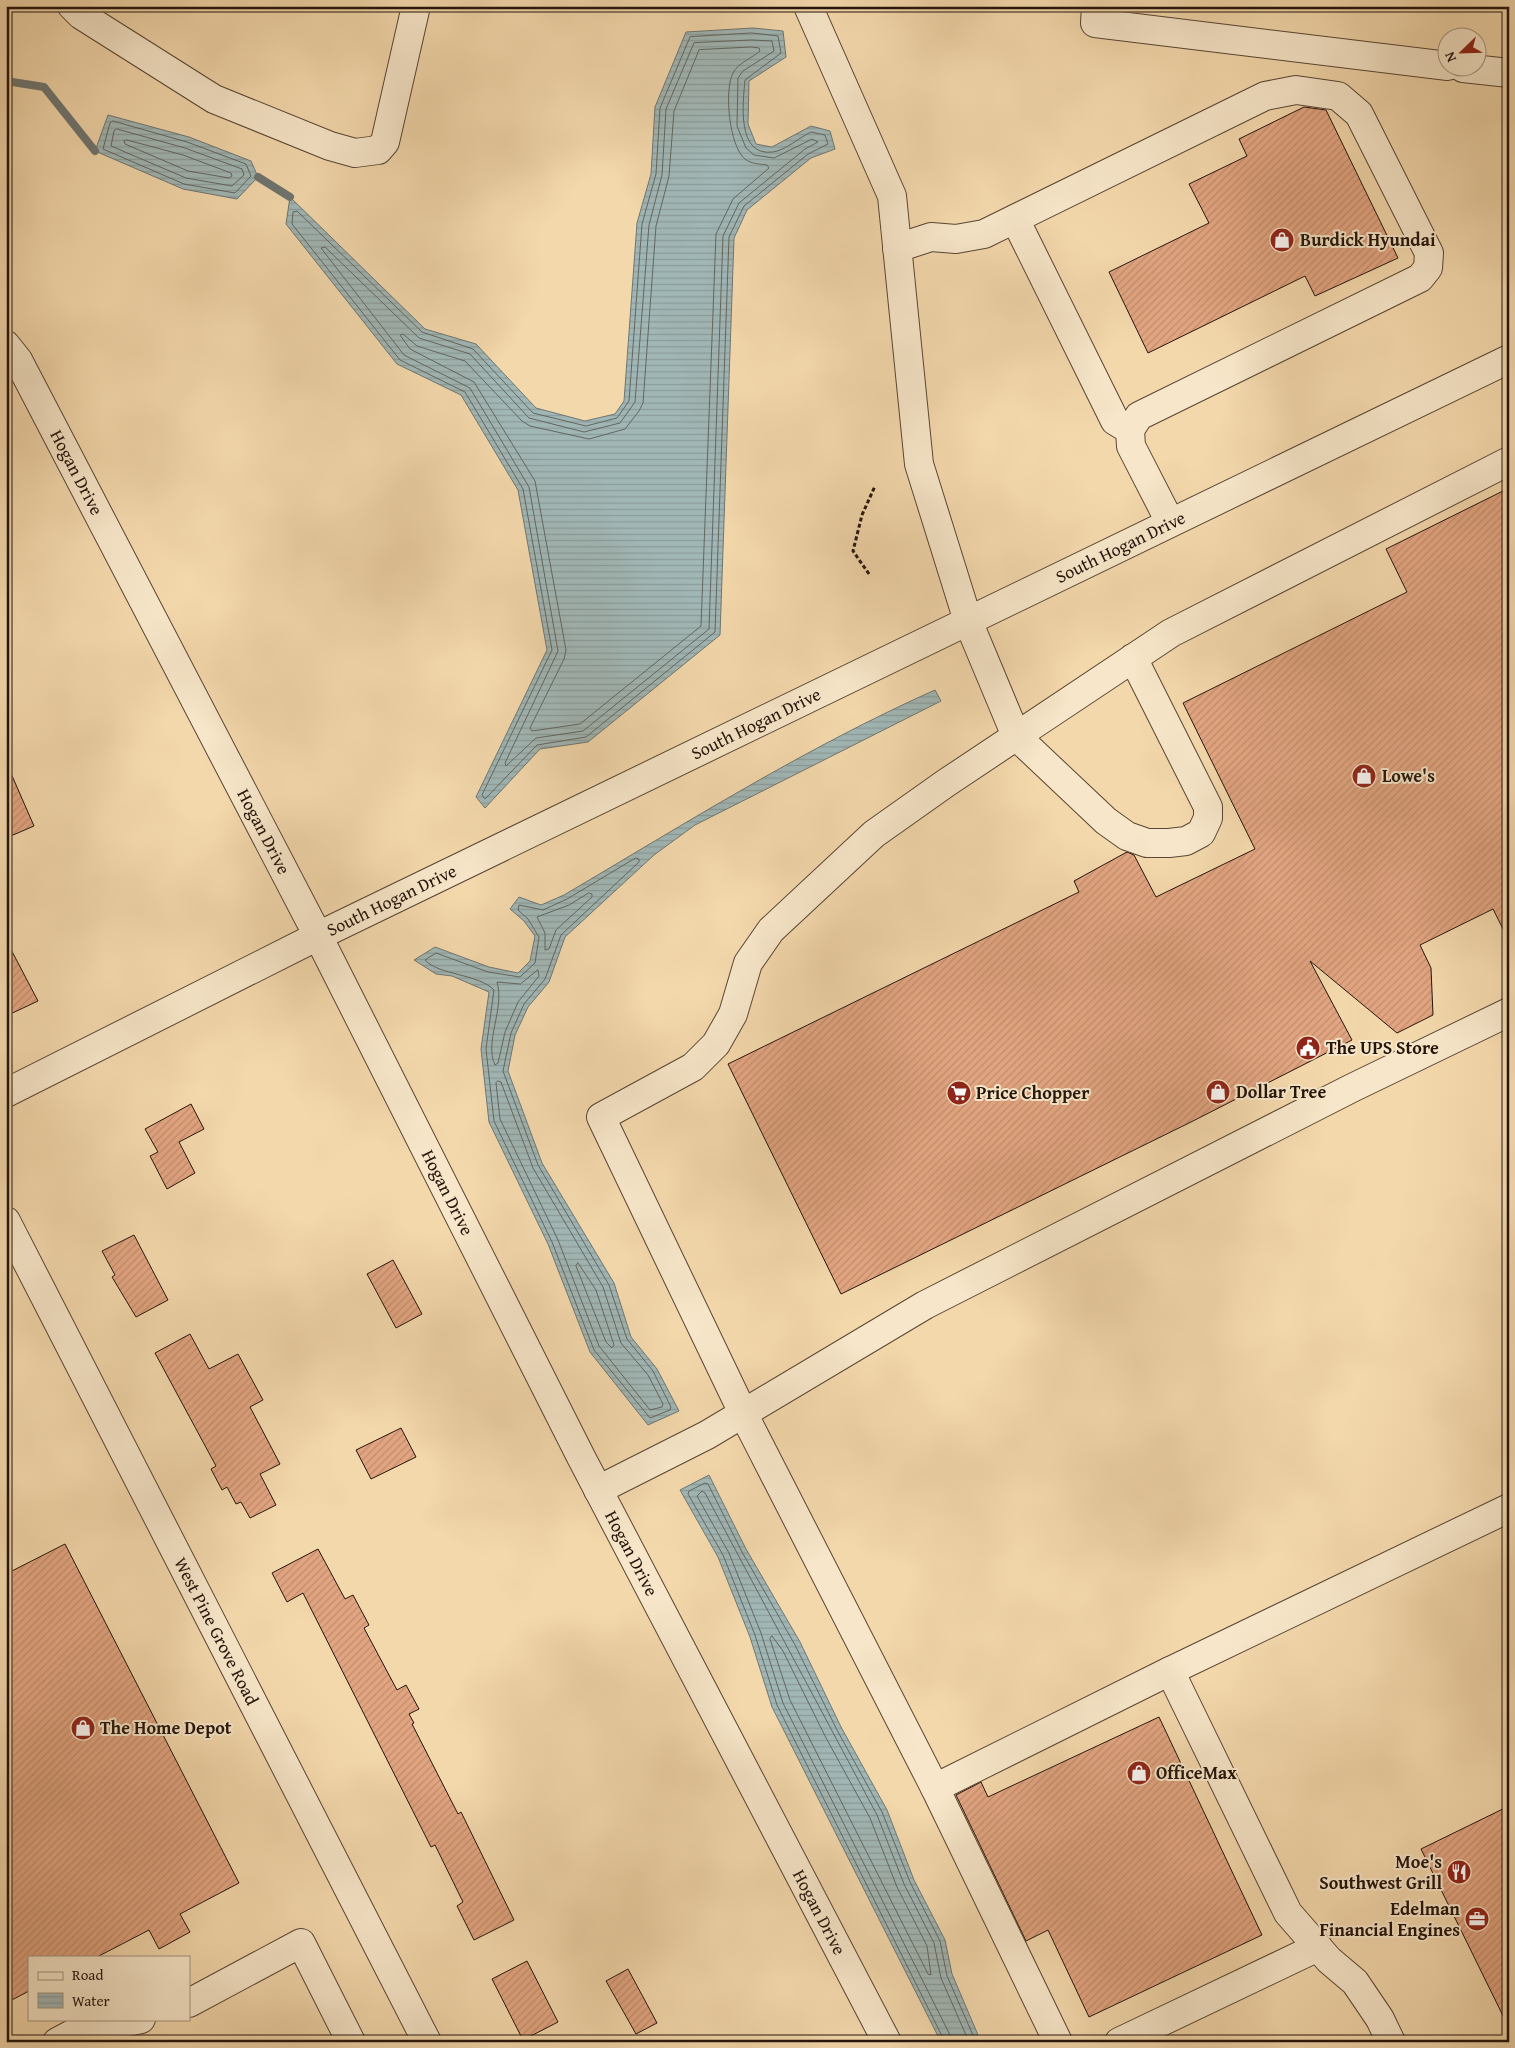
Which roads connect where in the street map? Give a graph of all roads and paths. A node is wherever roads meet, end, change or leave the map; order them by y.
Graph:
1 (72, 6) edge
2 (416, 6) edge
3 (808, 6) edge
4 (1096, 6) edge
5 (1438, 65) edge
6 (1488, 71) edge
7 (1509, 73) edge
8 (1015, 219) junction
9 (897, 248) junction
10 (6, 345) edge
11 (1509, 358) edge
12 (1130, 430) junction
13 (1509, 461) edge
14 (876, 486) dead end
15 (1170, 522) junction
16 (869, 574) dead end
17 (968, 621) junction
18 (1133, 658) junction
19 (1016, 736) junction
20 (318, 936) junction
21 (1509, 1012) edge
22 (6, 1093) edge
23 (6, 1221) edge
24 (743, 1413) junction
25 (598, 1490) junction
26 (1509, 1508) edge
27 (1170, 1671) junction
28 (935, 1788) junction
29 (1318, 1947) junction
30 (190, 2002) edge
31 (136, 2020) edge
32 (57, 2042) edge
33 (351, 2042) edge
34 (427, 2042) edge
35 (887, 2042) edge
36 (1058, 2042) edge
37 (1119, 2042) edge
38 (1391, 2042) edge

1 - 2 street
3 - 9 street
4 - 5 street
6 - 7 street
8 - 9 street
8 - 12 street
8 - 12 street
9 - 17 street
10 - 20 street, Hogan Drive
11 - 15 street, South Hogan Drive
12 - 15 street
13 - 18 street
14 - 16 path
15 - 17 street, South Hogan Drive
17 - 19 street
17 - 20 street, South Hogan Drive
18 - 19 street
18 - 19 street
19 - 24 street
20 - 22 street, South Hogan Drive
20 - 25 street, Hogan Drive
21 - 24 street
23 - 34 street, West Pine Grove Road
24 - 25 street
24 - 28 street
25 - 35 street, Hogan Drive
26 - 27 street
27 - 28 street
27 - 29 street
28 - 36 street
29 - 37 street
29 - 38 street
30 - 33 street
31 - 32 street

